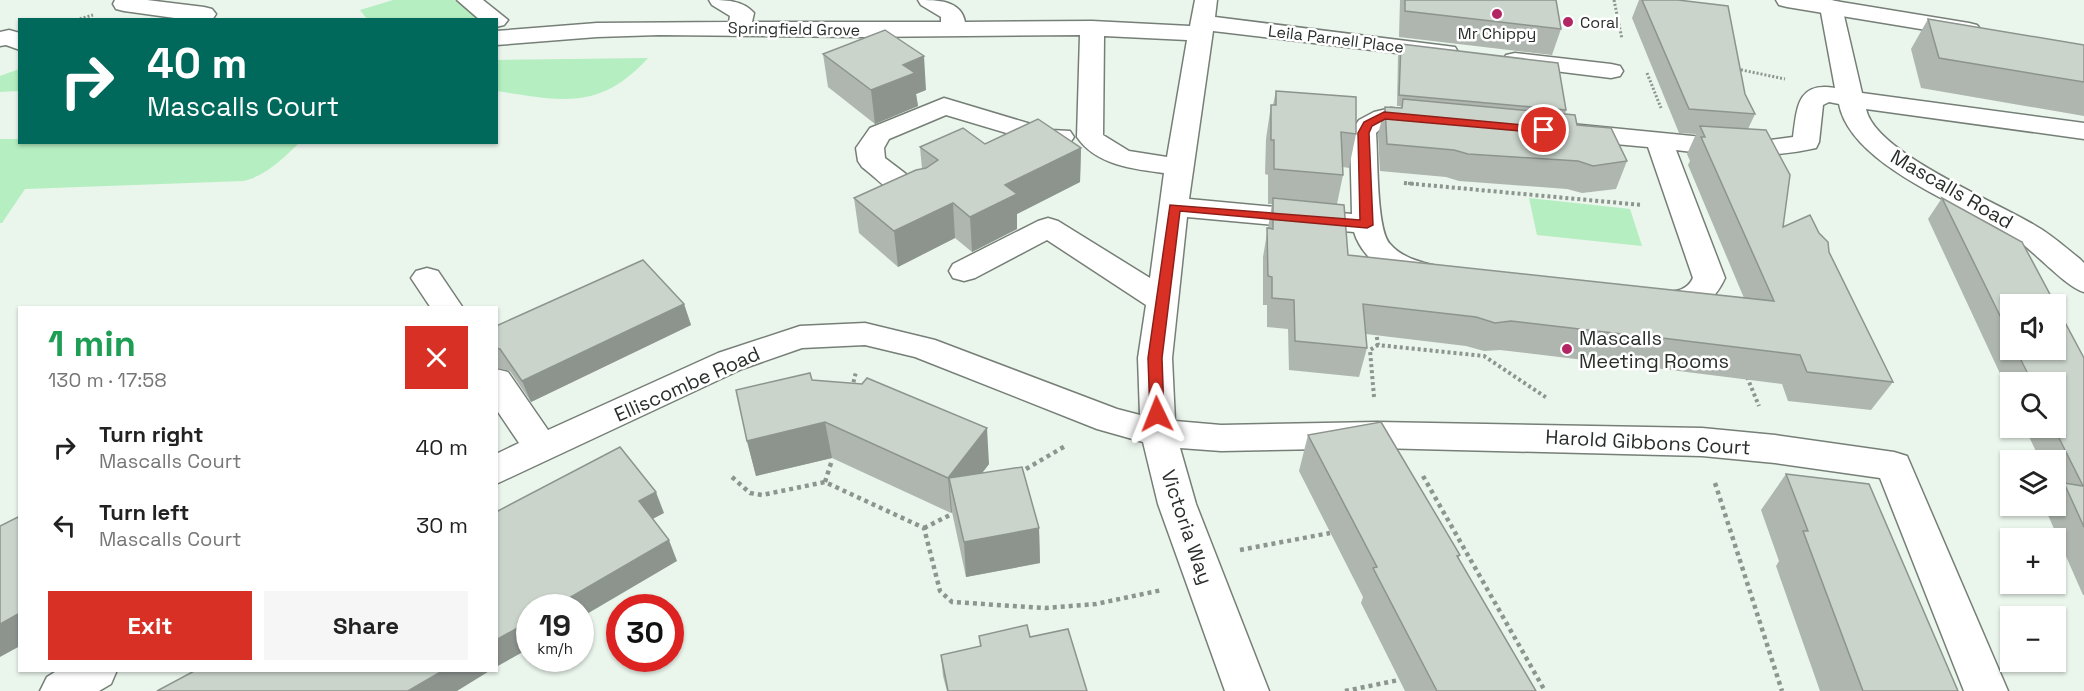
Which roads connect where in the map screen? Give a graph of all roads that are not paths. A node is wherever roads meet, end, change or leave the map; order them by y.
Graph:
1 (468, 0) edge
2 (720, 0) edge
3 (929, 0) edge
4 (1787, 0) edge
5 (124, 4) dead end
6 (1831, 7) junction
7 (201, 18) edge
8 (493, 18) edge
9 (1204, 19) edge
10 (739, 28) junction
11 (1092, 28) junction
12 (954, 30) junction
13 (1989, 33) edge
14 (498, 38) edge
15 (0, 39) edge
16 (18, 42) edge
17 (18, 52) edge
18 (1468, 54) edge
19 (0, 57) edge
20 (1492, 57) edge
21 (1611, 71) dead end
22 (1838, 96) junction
23 (1456, 122) edge
24 (1551, 130) edge
25 (2084, 131) edge
26 (1090, 137) junction
27 (1659, 140) junction
28 (1179, 167) junction
29 (917, 196) edge
30 (1175, 207) junction
31 (1367, 225) junction
32 (964, 271) dead end
33 (427, 278) dead end
34 (1458, 278) edge
35 (2084, 282) edge
36 (1630, 297) edge
37 (1163, 301) junction
38 (446, 306) edge
39 (498, 384) edge
40 (1158, 433) junction
41 (542, 449) junction
42 (498, 469) edge
43 (93, 672) edge
44 (63, 691) edge
45 (1247, 691) edge
46 (1986, 691) edge

1 - 8 street
2 - 10 street
3 - 12 street
4 - 6 street
5 - 7 street
6 - 13 street
6 - 22 street, Mascalls Road
9 - 11 street, Springfield Grove
9 - 18 street, Leila Parnell Place
9 - 28 street, Victoria Way
10 - 12 street, Springfield Grove
10 - 14 street, Springfield Grove
11 - 12 street, Springfield Grove
11 - 26 street
15 - 16 street
17 - 19 street
20 - 21 street
22 - 25 street
22 - 27 street
22 - 35 street, Mascalls Road
23 - 31 street
24 - 27 street
26 - 28 street
26 - 29 street
27 - 36 street
28 - 30 street, Victoria Way
30 - 31 street
30 - 37 street, Victoria Way
31 - 34 street
32 - 37 street
33 - 38 street
37 - 40 street, Victoria Way
39 - 41 street
40 - 41 street, Elliscombe Road
40 - 45 street, Victoria Way
40 - 46 street, Harold Gibbons Court
41 - 42 street, Elliscombe Road
43 - 44 street

